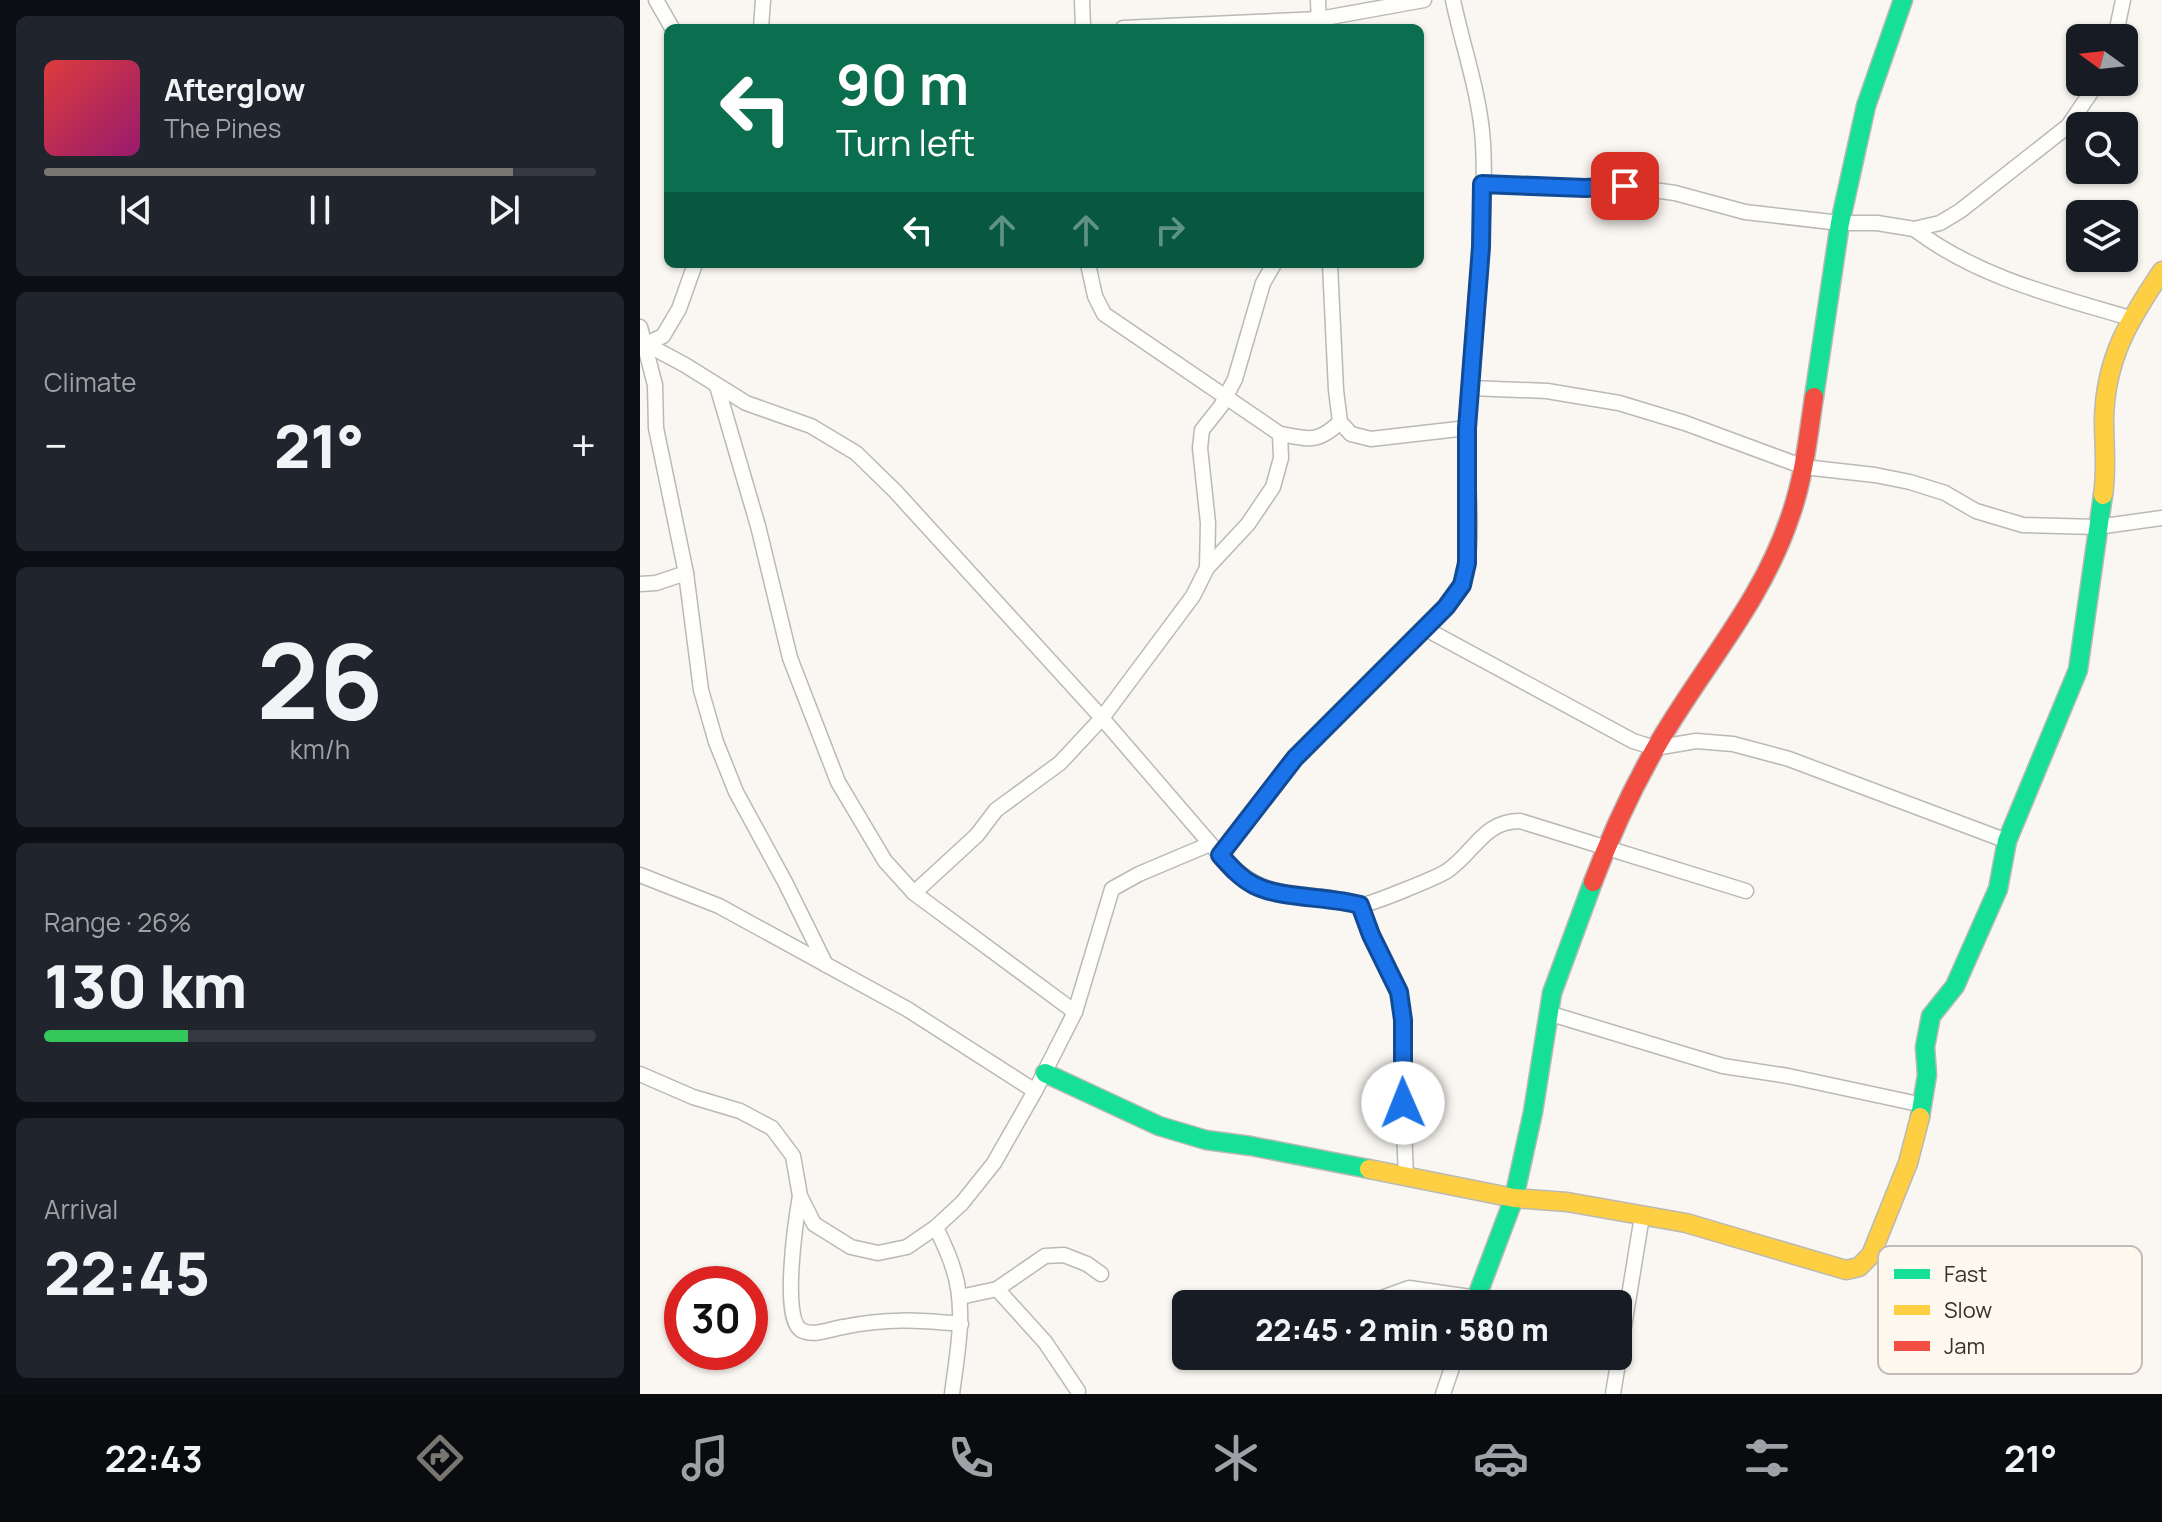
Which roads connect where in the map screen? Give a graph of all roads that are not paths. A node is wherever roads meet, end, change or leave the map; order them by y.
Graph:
1 (656, 0) edge
2 (763, 0) edge
3 (1082, 0) edge
4 (1318, 0) edge
5 (1424, 0) edge
6 (1453, 0) edge
7 (1903, 0) edge
8 (2123, 0) edge
9 (1319, 23) edge
10 (670, 24) edge
11 (761, 24) edge
12 (1083, 24) edge
13 (1280, 24) edge
14 (2118, 24) edge
15 (2088, 96) edge
16 (1482, 184) junction
17 (1840, 223) junction
18 (1914, 229) junction
19 (694, 268) edge
20 (1089, 268) edge
21 (1272, 268) edge
22 (1330, 268) edge
23 (2162, 271) edge
24 (2130, 318) junction
25 (640, 327) edge
26 (646, 344) junction
27 (640, 365) edge
28 (717, 386) junction
29 (1470, 388) junction
30 (1226, 397) junction
31 (1340, 422) junction
32 (1467, 428) junction
33 (1280, 434) junction
34 (1804, 467) junction
35 (2162, 518) edge
36 (2097, 527) junction
37 (1207, 568) junction
38 (686, 573) junction
39 (640, 584) edge
40 (1424, 628) junction
41 (1102, 718) junction
42 (1655, 748) junction
43 (2007, 841) junction
44 (1605, 849) junction
45 (1215, 850) junction
46 (640, 875) edge
47 (1746, 891) dead end
48 (914, 893) junction
49 (1360, 905) junction
50 (826, 965) junction
51 (1075, 1012) junction
52 (1548, 1013) junction
53 (1045, 1073) junction
54 (640, 1074) edge
55 (1035, 1091) junction
56 (1923, 1105) junction
57 (1406, 1177) junction
58 (800, 1196) junction
59 (1514, 1198) junction
60 (1642, 1216) junction
61 (936, 1227) junction
62 (1101, 1274) dead end
63 (997, 1289) junction
64 (1480, 1290) edge
65 (960, 1297) junction
66 (961, 1324) junction
67 (1451, 1370) edge
68 (1078, 1391) dead end
69 (952, 1394) edge
70 (1443, 1394) edge
71 (1613, 1394) edge

1 - 10 street
2 - 11 street
3 - 12 street
4 - 9 street
5 - 9 street
6 - 16 street
7 - 17 street
8 - 14 street
9 - 13 street
15 - 18 street
16 - 17 street
16 - 29 street
17 - 18 street
17 - 34 street
18 - 24 street
19 - 26 street
20 - 30 street
21 - 30 street
22 - 31 street
23 - 24 street
24 - 36 street
25 - 26 street
26 - 27 street
26 - 28 street
26 - 38 street
28 - 41 street
28 - 48 street
29 - 32 street
29 - 34 street
30 - 33 street
30 - 37 street
31 - 32 street
31 - 33 street
32 - 40 street
33 - 37 street
34 - 36 street
34 - 42 street
35 - 36 street
36 - 43 street
37 - 41 street
38 - 39 street
38 - 50 street
40 - 42 street
40 - 45 street
41 - 45 street
41 - 48 street
42 - 43 street
42 - 44 street
43 - 56 street
44 - 47 street
44 - 49 street
44 - 52 street
45 - 49 street
45 - 51 street
46 - 50 street
48 - 51 street
49 - 57 street
50 - 55 street
51 - 53 street
52 - 56 street
52 - 59 street
53 - 55 street
53 - 57 street
54 - 58 street
55 - 61 street
56 - 60 street
57 - 59 street
58 - 61 street
58 - 66 street
59 - 60 street
59 - 64 street
60 - 71 street
61 - 65 street
62 - 63 street
63 - 65 street
63 - 68 street
65 - 66 street
66 - 69 street
67 - 70 street

